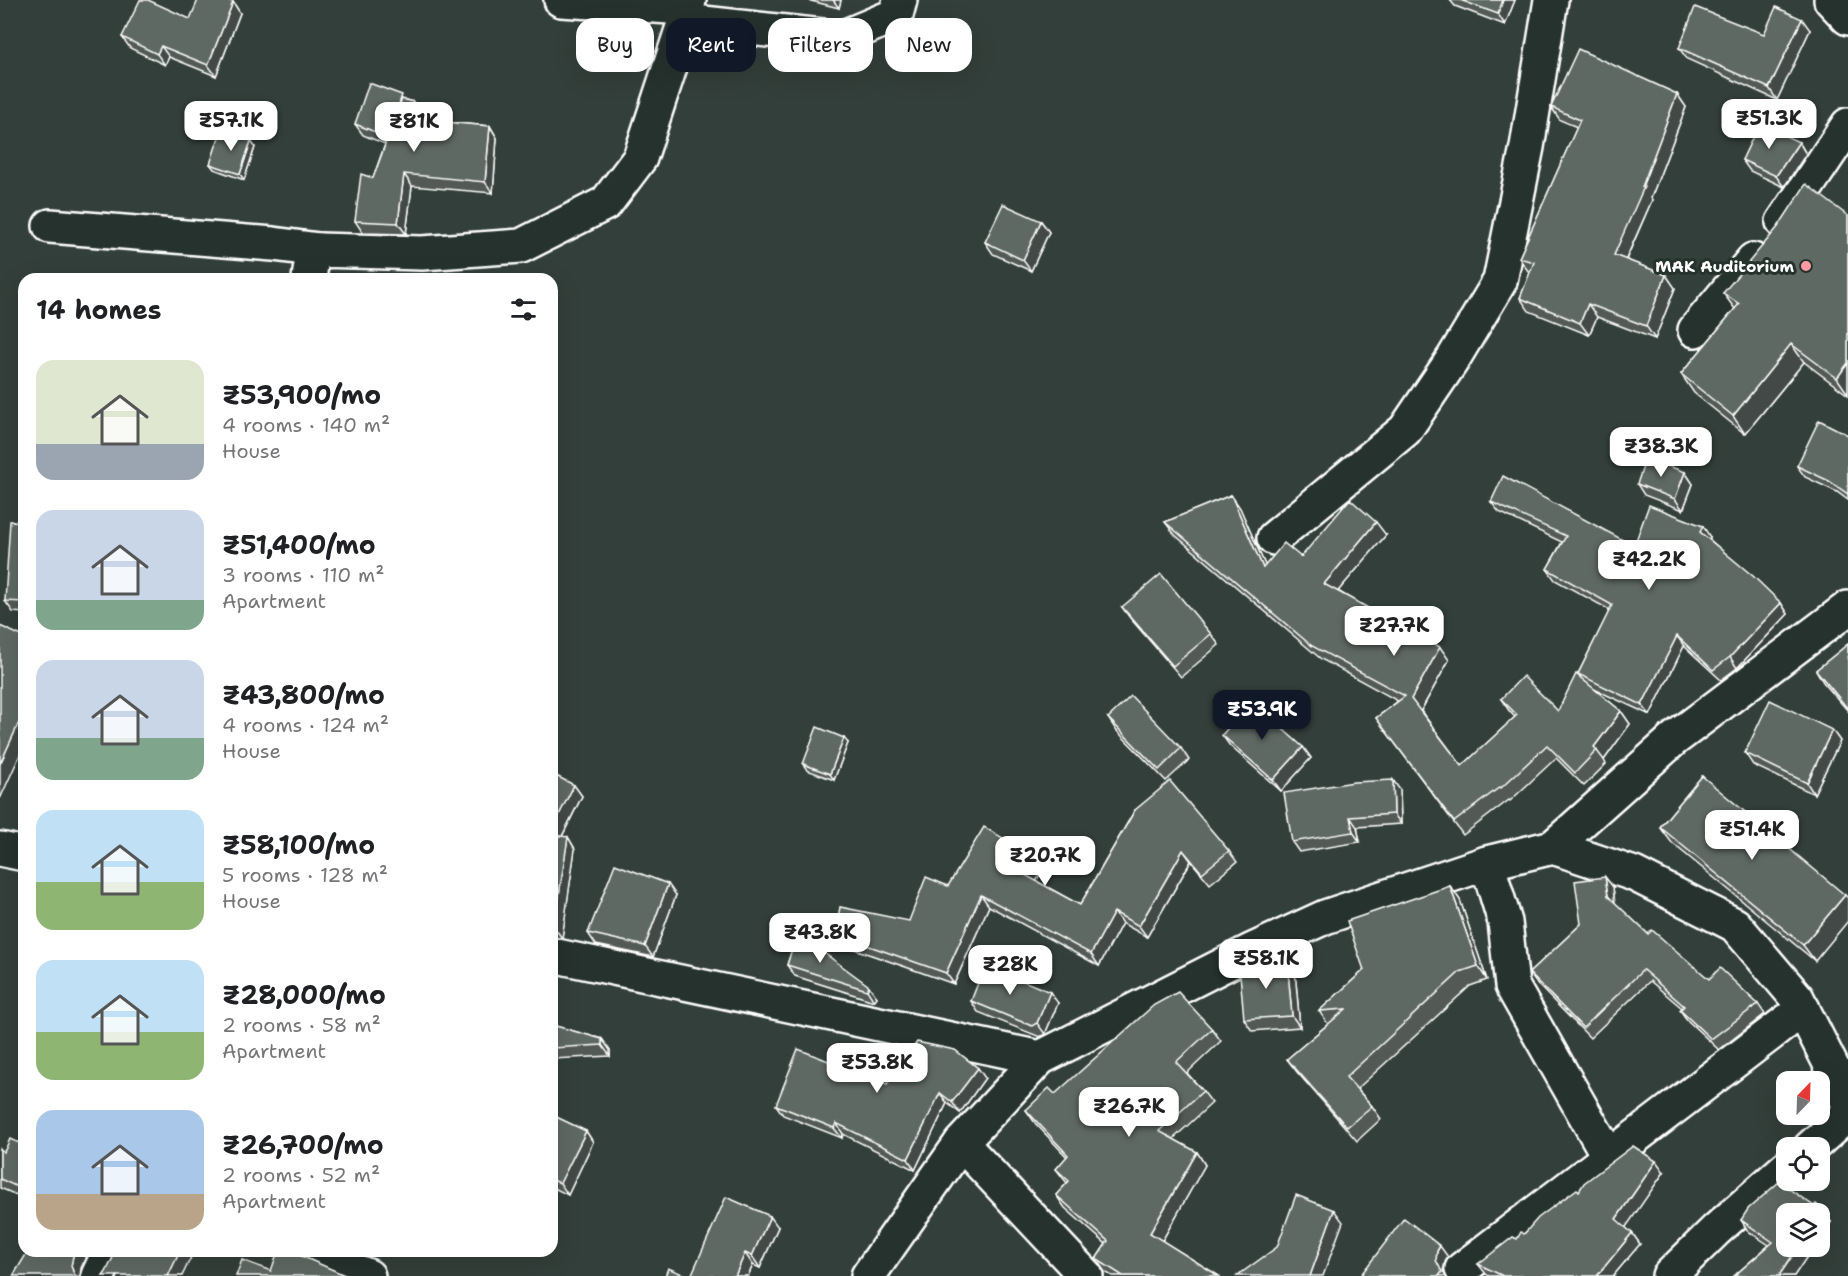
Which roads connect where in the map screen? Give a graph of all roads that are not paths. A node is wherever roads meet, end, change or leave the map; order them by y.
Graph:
1 (561, 0) edge
2 (900, 0) edge
3 (1551, 0) edge
4 (1831, 0) edge
5 (687, 10) edge
6 (1848, 18) edge
7 (1848, 125) edge
8 (50, 226) dead end
9 (314, 265) edge
10 (1695, 330) dead end
11 (1274, 538) dead end
12 (1848, 608) edge
13 (1553, 847) junction
14 (0, 849) edge
15 (18, 853) edge
16 (1487, 863) junction
17 (558, 956) edge
18 (1803, 1009) junction
19 (1040, 1058) junction
20 (1848, 1103) edge
21 (1848, 1114) edge
22 (1822, 1137) edge
23 (961, 1143) junction
24 (1609, 1157) junction
25 (1776, 1177) edge
26 (107, 1257) edge
27 (322, 1257) edge
28 (1462, 1269) dead end
29 (98, 1276) edge
30 (368, 1276) edge
31 (868, 1276) edge
32 (1086, 1276) edge
33 (1669, 1276) edge

1 - 5 street
2 - 5 street
3 - 11 street
4 - 6 street
5 - 9 street
7 - 10 street
8 - 9 street
12 - 13 street
13 - 16 street
13 - 18 street
14 - 15 street
16 - 19 street
16 - 24 street
17 - 19 street
18 - 20 street
18 - 24 street
19 - 23 street
21 - 22 street
23 - 31 street
23 - 32 street
24 - 28 street
25 - 33 street
26 - 29 street
27 - 30 street

